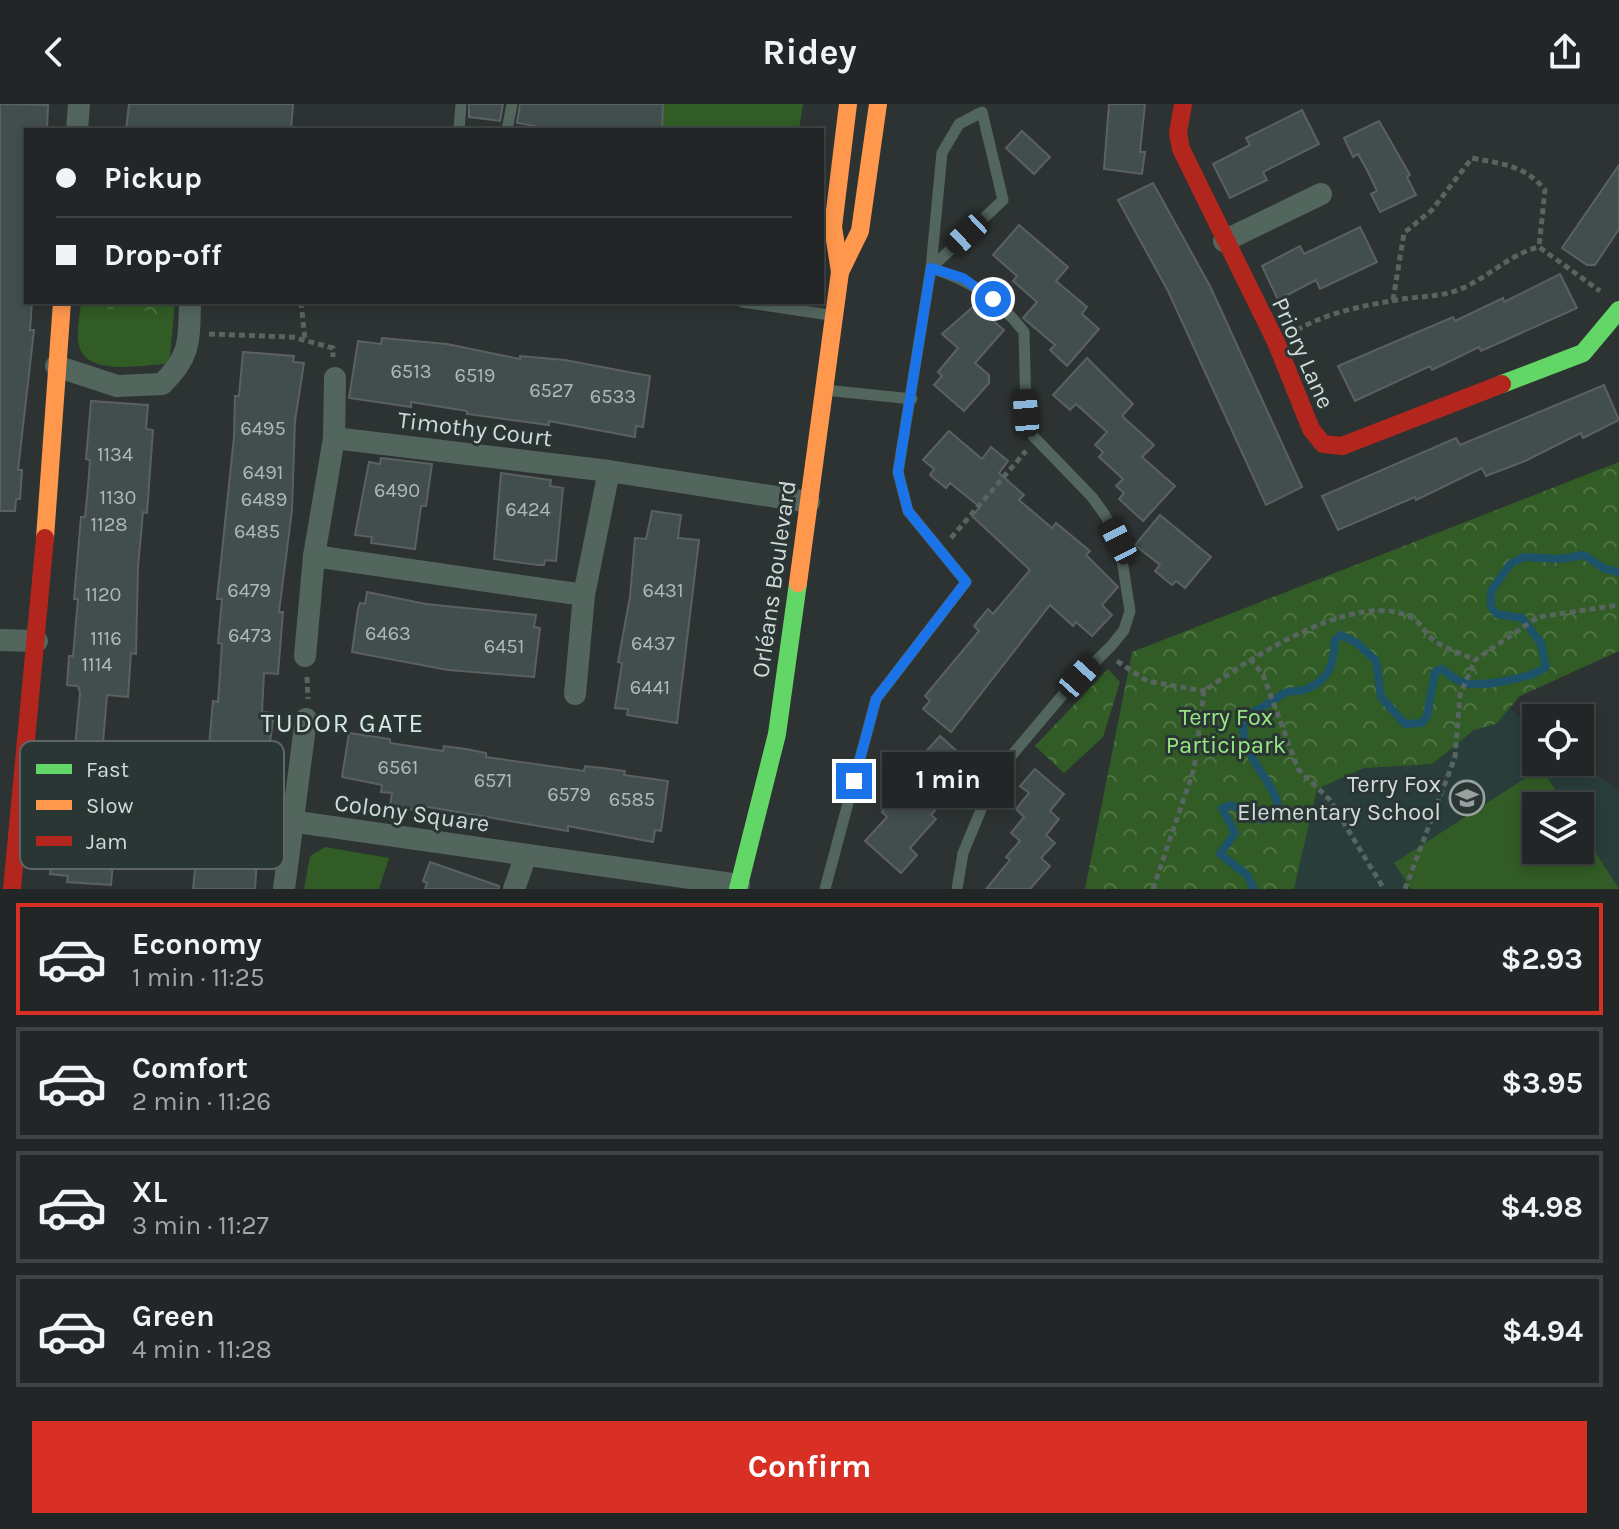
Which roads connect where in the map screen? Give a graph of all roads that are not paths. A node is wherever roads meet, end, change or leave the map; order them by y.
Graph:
1 (79, 104) edge
2 (461, 104) edge
3 (512, 104) edge
4 (848, 104) edge
5 (878, 104) edge
6 (1183, 104) edge
7 (77, 128) edge
8 (459, 128) edge
9 (507, 128) edge
10 (1321, 194) dead end
11 (1224, 241) junction
12 (931, 268) junction
13 (840, 272) junction
14 (1614, 303) edge
15 (62, 304) edge
16 (190, 304) edge
17 (755, 304) edge
18 (834, 316) junction
19 (56, 366) junction
20 (335, 378) road end
21 (824, 390) junction
22 (912, 399) junction
23 (334, 438) junction
24 (609, 471) junction
25 (809, 502) junction
26 (314, 556) junction
27 (584, 595) junction
28 (0, 640) edge
29 (37, 641) junction
30 (305, 656) road end
31 (575, 694) dead end
32 (306, 719) road end
33 (27, 741) edge
34 (20, 810) edge
35 (290, 821) junction
36 (526, 855) junction
37 (739, 887) edge
38 (12, 889) edge
39 (284, 889) edge
40 (514, 889) edge
41 (825, 889) edge
42 (957, 889) edge

1 - 7 street
2 - 8 lane
3 - 9 lane
4 - 13 street, Orléans Boulevard
5 - 13 street, Orléans Boulevard
6 - 11 street, Priory Lane
10 - 11 street
11 - 14 street, Priory Lane
12 - 12 lane
12 - 22 lane
12 - 42 lane
13 - 18 street, Orléans Boulevard
15 - 19 street
16 - 19 street
17 - 18 lane
18 - 21 street, Orléans Boulevard
19 - 29 street
20 - 23 street
21 - 22 lane
21 - 25 street, Orléans Boulevard
22 - 41 lane
23 - 24 street, Timothy Court
23 - 26 street
24 - 25 street, Timothy Court
24 - 27 street
25 - 37 street, Orléans Boulevard
26 - 27 street
26 - 30 street
27 - 31 street
28 - 29 street
29 - 33 street
32 - 35 street
34 - 38 street
35 - 36 street, Colony Square
35 - 39 street
36 - 37 street, Colony Square
36 - 40 street

